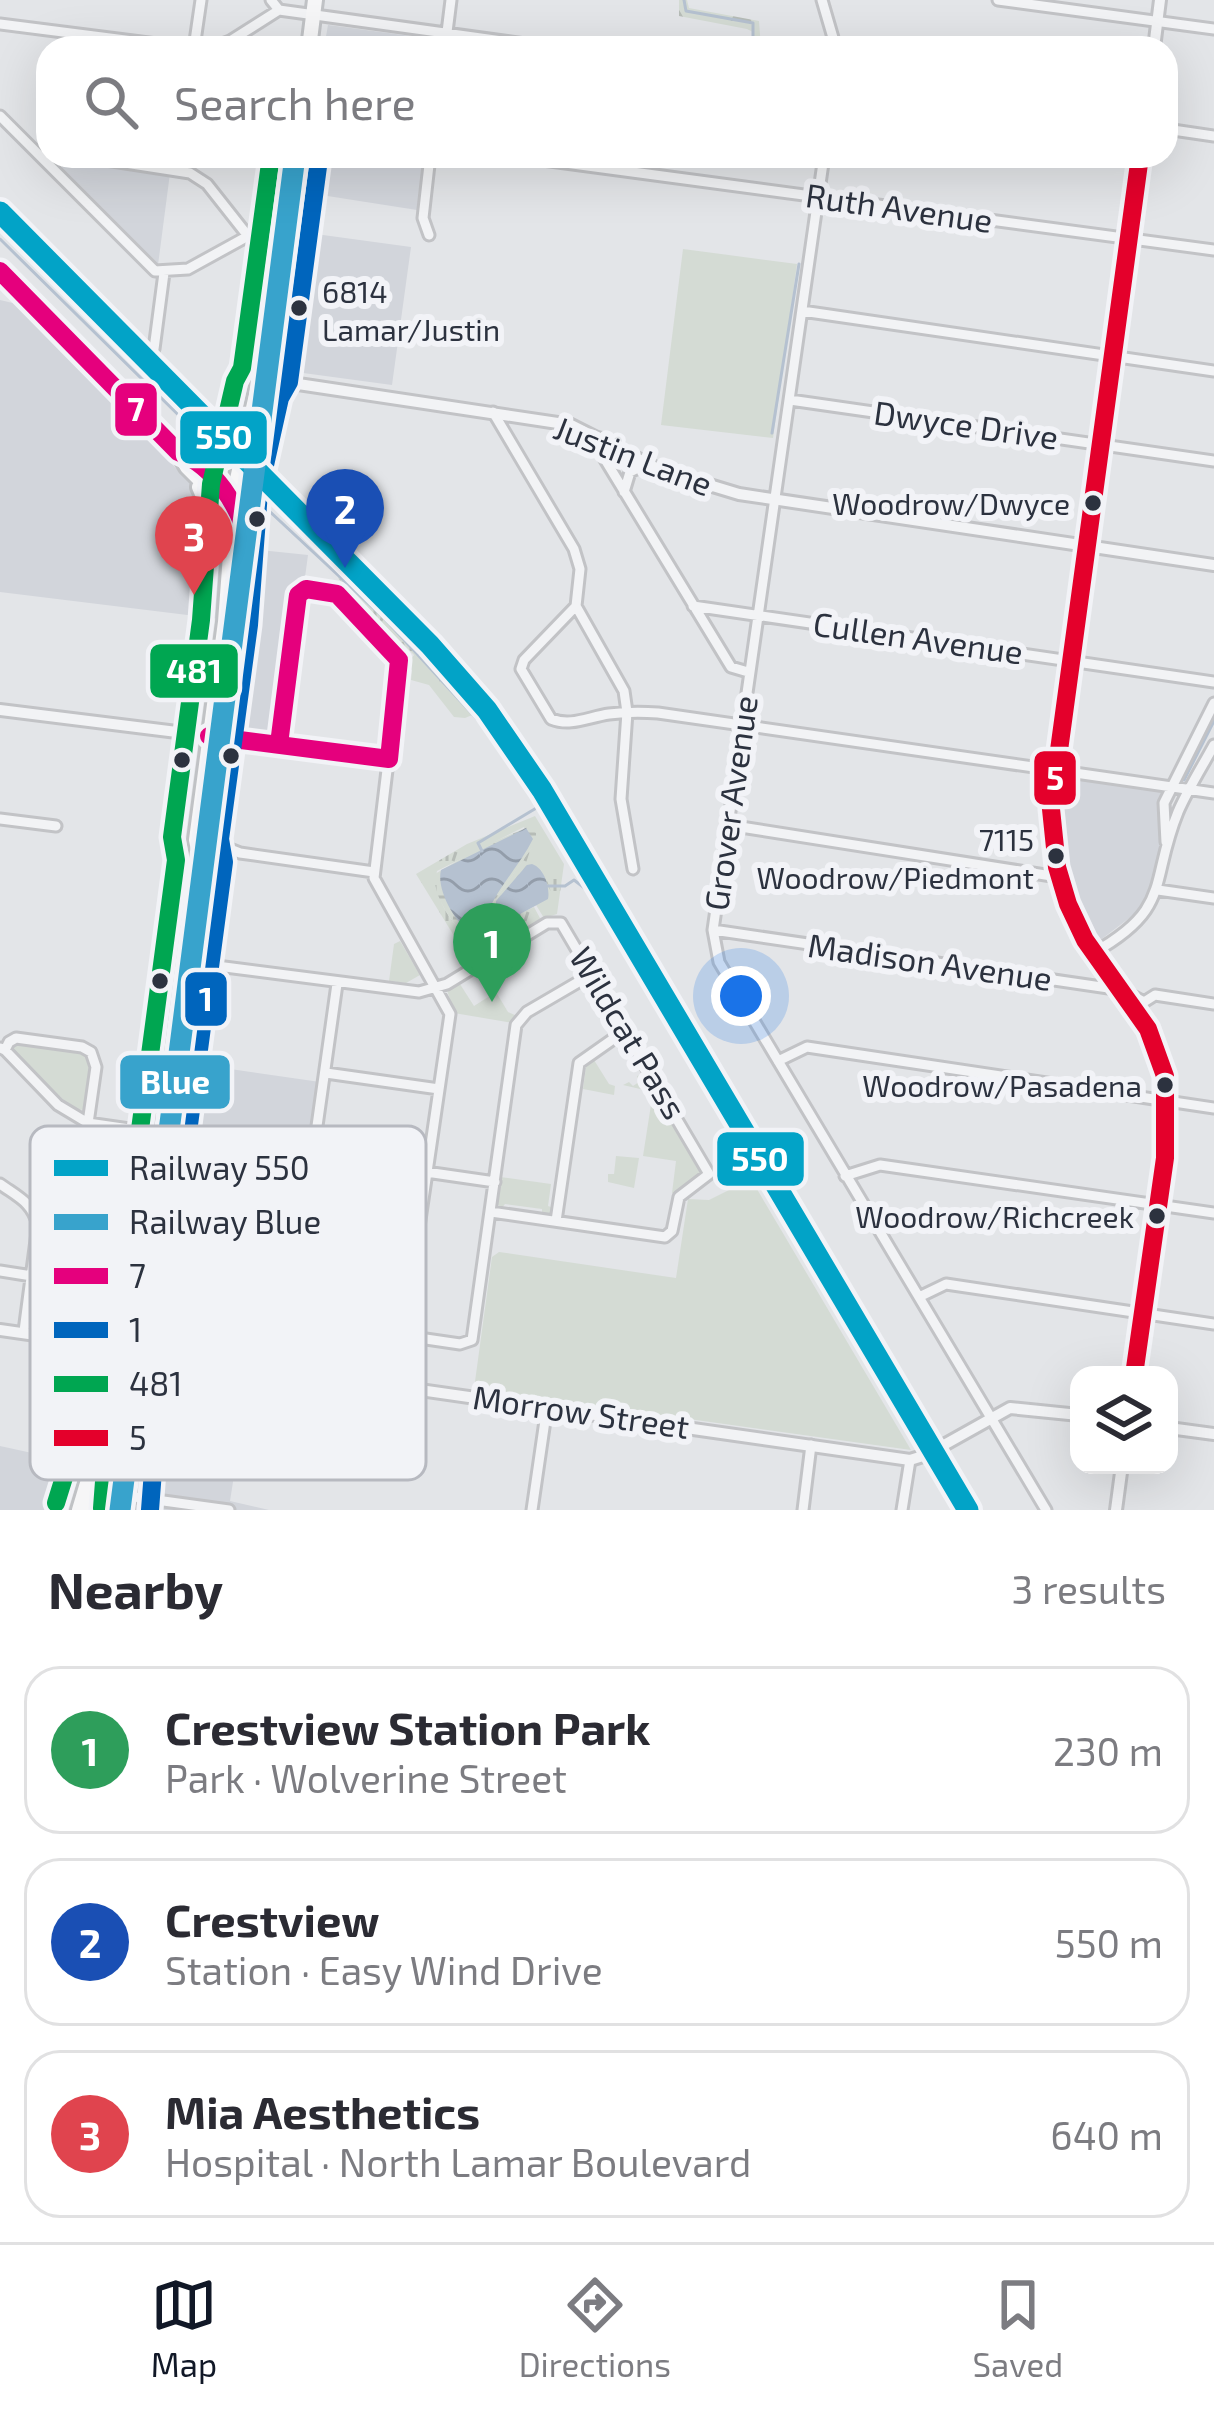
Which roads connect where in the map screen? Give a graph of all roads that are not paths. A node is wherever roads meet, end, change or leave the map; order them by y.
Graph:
1 (201, 0) edge
2 (451, 0) edge
3 (822, 0) edge
4 (998, 0) edge
5 (1160, 0) edge
6 (275, 5) edge
7 (314, 8) edge
8 (1157, 21) junction
9 (0, 24) edge
10 (1214, 29) edge
11 (447, 33) junction
12 (96, 36) edge
13 (194, 36) edge
14 (236, 36) edge
15 (447, 36) edge
16 (468, 36) edge
17 (834, 36) edge
18 (1155, 36) edge
19 (0, 116) edge
20 (1178, 131) edge
21 (1214, 136) edge
22 (33, 149) junction
23 (36, 150) edge
24 (36, 152) edge
25 (52, 168) edge
26 (164, 168) edge
27 (293, 168) edge
28 (429, 168) edge
29 (605, 168) edge
30 (822, 168) edge
31 (1138, 168) edge
32 (178, 170) joint
33 (819, 196) junction
34 (429, 235) dead end
35 (248, 236) junction
36 (1129, 239) junction
37 (283, 242) junction
38 (1214, 250) edge
39 (164, 272) junction
40 (2, 278) edge
41 (802, 310) junction
42 (154, 349) dead end
43 (1112, 356) junction
44 (1214, 371) edge
45 (265, 379) junction
46 (790, 400) junction
47 (493, 412) junction
48 (600, 438) junction
49 (1100, 445) junction
50 (243, 457) junction
51 (1214, 461) edge
52 (191, 463) junction
53 (646, 464) junction
54 (256, 489) junction
55 (624, 492) junction
56 (776, 500) junction
57 (234, 503) junction
58 (249, 543) junction
59 (1087, 547) junction
60 (229, 556) junction
61 (1214, 566) edge
62 (576, 606) junction
63 (693, 606) junction
64 (758, 614) junction
65 (1070, 661) junction
66 (748, 672) junction
67 (1214, 682) edge
68 (1214, 703) edge
69 (0, 710) edge
70 (627, 712) junction
71 (743, 725) junction
72 (217, 737) junction
73 (280, 744) junction
74 (1214, 745) edge
75 (389, 759) junction
76 (1054, 771) junction
77 (1170, 787) junction
78 (1190, 790) junction
79 (1214, 793) edge
80 (0, 819) edge
81 (728, 825) junction
82 (56, 826) dead end
83 (210, 841) junction
84 (1166, 847) junction
85 (200, 860) junction
86 (633, 869) dead end
87 (374, 872) junction
88 (1058, 877) junction
89 (1158, 890) junction
90 (1214, 898) edge
91 (713, 930) junction
92 (1093, 952) junction
93 (186, 962) junction
94 (592, 974) junction
95 (338, 984) junction
96 (437, 988) junction
97 (1122, 990) junction
98 (1214, 1004) edge
99 (626, 1030) junction
100 (2, 1049) edge
101 (778, 1061) junction
102 (326, 1072) junction
103 (439, 1089) junction
104 (1168, 1102) junction
105 (1214, 1108) edge
106 (88, 1123) junction
107 (108, 1126) edge
108 (164, 1126) edge
109 (318, 1126) edge
110 (428, 1172) junction
111 (845, 1176) junction
112 (494, 1182) junction
113 (0, 1184) edge
114 (426, 1185) edge
115 (1158, 1205) junction
116 (30, 1207) edge
117 (490, 1212) junction
118 (1214, 1213) edge
119 (556, 1221) junction
120 (0, 1271) edge
121 (30, 1276) edge
122 (30, 1290) edge
123 (919, 1297) junction
124 (1143, 1313) junction
125 (1214, 1324) edge
126 (0, 1330) edge
127 (24, 1331) junction
128 (30, 1332) edge
129 (426, 1338) edge
130 (1135, 1366) edge
131 (426, 1389) edge
132 (547, 1407) junction
133 (1070, 1413) edge
134 (990, 1416) junction
135 (1178, 1429) edge
136 (1214, 1434) edge
137 (812, 1445) junction
138 (910, 1460) junction
139 (1121, 1474) edge
140 (89, 1480) edge
141 (100, 1480) edge
142 (116, 1480) edge
143 (126, 1503) edge
144 (79, 1510) edge
145 (94, 1510) edge
146 (110, 1510) edge
147 (229, 1510) edge
148 (532, 1510) edge
149 (802, 1510) edge
150 (902, 1510) edge
151 (1046, 1510) edge
152 (1116, 1510) edge

1 - 13 street
2 - 11 street
3 - 17 street
4 - 8 street
5 - 8 street
6 - 7 street
6 - 14 street
7 - 11 street
8 - 10 street
8 - 18 street
9 - 12 street
11 - 15 street
11 - 16 street
19 - 22 street
20 - 21 street
22 - 23 street
22 - 24 street
25 - 39 street
26 - 32 street
27 - 37 main road
28 - 34 street
29 - 33 street, Ruth Avenue
30 - 33 street, Grover Avenue
31 - 36 street
32 - 35 street
33 - 36 street, Ruth Avenue
33 - 41 street, Grover Avenue
35 - 37 street
35 - 39 street
36 - 38 street, Ruth Avenue
36 - 43 street
37 - 45 main road
39 - 42 street
40 - 52 main road
41 - 43 street
41 - 46 street, Grover Avenue
43 - 44 street
43 - 49 street
45 - 47 street, Justin Lane
45 - 50 main road
45 - 54 main road
46 - 49 street, Dwyce Drive
46 - 56 street, Grover Avenue
47 - 48 street, Justin Lane
47 - 62 street
48 - 53 street, Justin Lane
48 - 55 street
49 - 51 street, Dwyce Drive
49 - 59 street
50 - 52 main road
50 - 57 main road
52 - 57 main road
52 - 60 main road
53 - 55 street
53 - 56 street, Justin Lane
54 - 57 main road
54 - 58 main road
55 - 63 street
56 - 59 street, Justin Lane
56 - 64 street, Grover Avenue
57 - 58 main road
57 - 60 main road
58 - 72 main road
59 - 61 street, Justin Lane
59 - 65 street
60 - 72 main road
62 - 70 street
62 - 70 street
63 - 64 street, Cullen Avenue
63 - 66 street
64 - 65 street, Cullen Avenue
64 - 66 street, Grover Avenue
65 - 67 street, Cullen Avenue
65 - 76 street
66 - 71 street, Grover Avenue
68 - 77 street
69 - 72 street
70 - 71 street
70 - 86 street
71 - 76 street
71 - 81 street, Grover Avenue
72 - 73 street
72 - 83 main road
72 - 85 main road
73 - 75 street
73 - 75 street
74 - 78 street
75 - 87 street
76 - 77 street
76 - 88 street
77 - 78 street
77 - 84 street
78 - 79 street
78 - 84 street
80 - 82 street
81 - 88 street
81 - 91 street, Grover Avenue
83 - 85 main road
83 - 87 street
84 - 89 street
85 - 93 main road
87 - 96 street
88 - 92 street
89 - 90 street
89 - 92 street
91 - 97 street, Madison Avenue
91 - 101 street, Grover Avenue
92 - 97 street
93 - 95 street
93 - 108 main road
94 - 96 street, Wildcat Pass
94 - 99 street, Wildcat Pass
94 - 112 street
95 - 96 street
95 - 102 street
96 - 103 street
97 - 98 street, Madison Avenue
97 - 104 street
99 - 119 street
99 - 119 street, Wildcat Pass
100 - 106 street
100 - 106 street
101 - 104 street
101 - 111 street, Grover Avenue
102 - 103 street
102 - 109 street
103 - 110 street
104 - 105 street
104 - 115 street
106 - 107 street
110 - 112 street
110 - 114 street
111 - 115 street
111 - 123 street, Grover Avenue
112 - 117 street
113 - 116 street
115 - 118 street
115 - 124 street
117 - 119 street, Wildcat Pass
117 - 129 street
120 - 121 street
122 - 127 street
123 - 124 street
123 - 134 street, Grover Avenue
124 - 125 street
124 - 130 street
126 - 127 street, Morrow Street
127 - 128 street, Morrow Street
131 - 132 street, Morrow Street
132 - 137 street, Morrow Street
132 - 148 street
133 - 134 street
134 - 138 street
134 - 151 street, Grover Avenue
135 - 136 street
137 - 138 street, Morrow Street
137 - 149 street
138 - 150 street
139 - 152 street
140 - 144 main road
141 - 145 main road
142 - 146 main road
143 - 147 street

